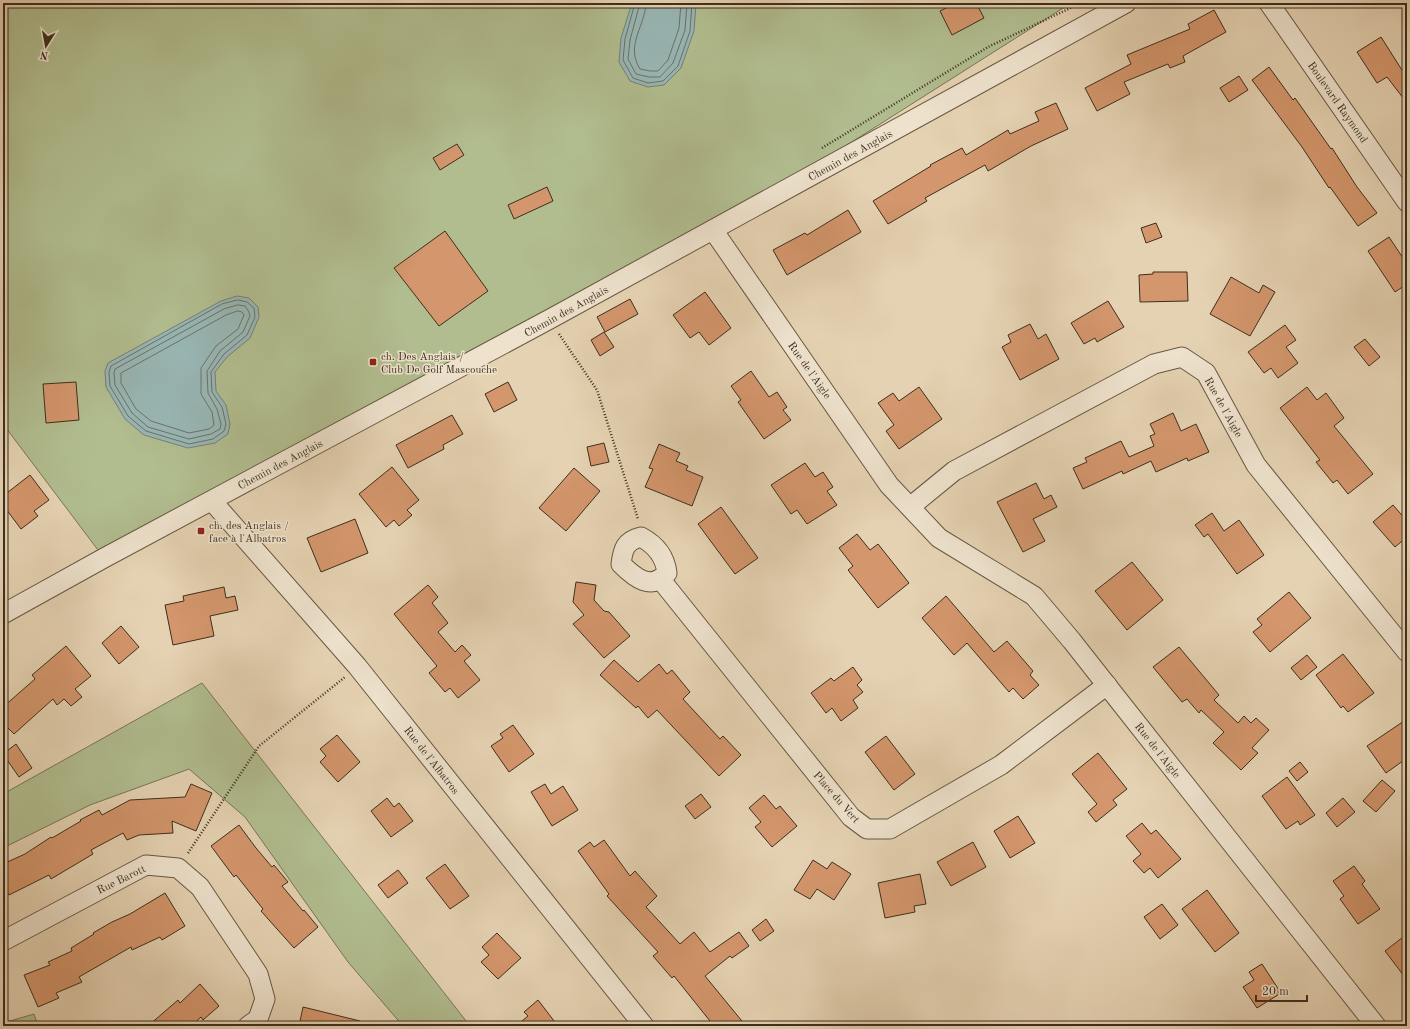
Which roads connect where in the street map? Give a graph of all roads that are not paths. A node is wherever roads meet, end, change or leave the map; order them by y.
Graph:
1 (1126, 3) edge
2 (1269, 3) edge
3 (1407, 202) edge
4 (713, 230) junction
5 (212, 501) junction
6 (910, 507) junction
7 (662, 580) dead end
8 (3, 614) edge
9 (1407, 652) edge
10 (1107, 685) junction
11 (3, 941) edge
12 (248, 1026) edge
13 (644, 1026) edge
14 (1376, 1026) edge

1 - 4 street, Chemin des Anglais
2 - 3 street, Boulevard Raymond
4 - 5 street, Chemin des Anglais
4 - 6 street, Rue de l'Aigle
5 - 8 street, Chemin des Anglais
5 - 13 street, Rue de l'Albatros
6 - 9 street, Rue de l'Aigle
6 - 10 street, Rue de l'Aigle
7 - 10 street, Place du Vert
10 - 14 street, Rue de l'Aigle
11 - 12 street, Rue Barott

